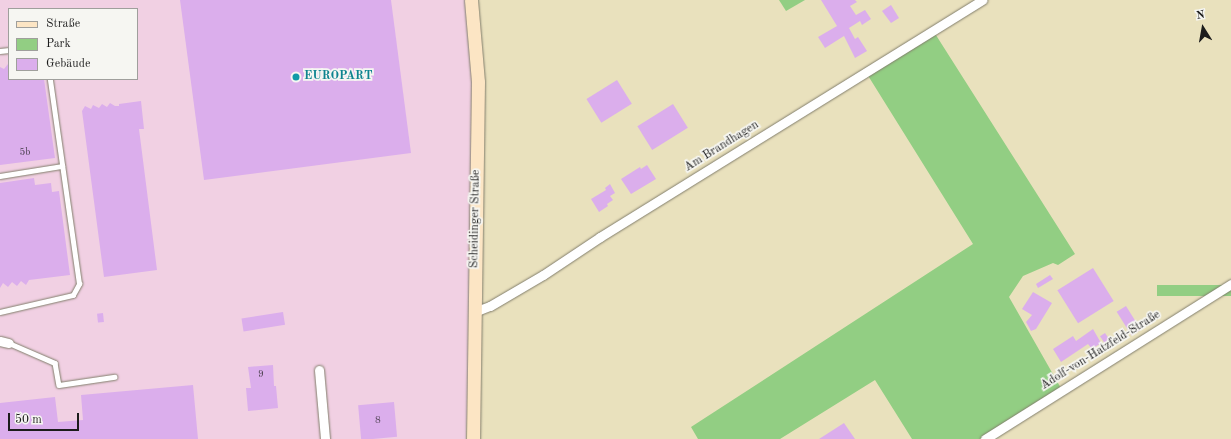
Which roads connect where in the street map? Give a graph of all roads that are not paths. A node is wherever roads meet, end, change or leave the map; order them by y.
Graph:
1 (471, 0) edge
2 (982, 0) edge
3 (50, 80) edge
4 (62, 166) junction
5 (0, 176) edge
6 (1231, 284) edge
7 (0, 312) edge
8 (474, 312) junction
9 (0, 340) edge
10 (10, 342) joint
11 (319, 370) dead end
12 (114, 377) dead end
13 (325, 439) edge
14 (473, 439) edge
15 (984, 439) edge

1 - 8 main road, Scheidinger Straße
2 - 8 street, Am Brandhagen
3 - 4 lane
4 - 5 lane
4 - 7 lane
6 - 15 street, Adolf-von-Hatzfeld-Straße
8 - 14 main road, Scheidinger Straße
9 - 10 street
10 - 12 lane
11 - 13 street

